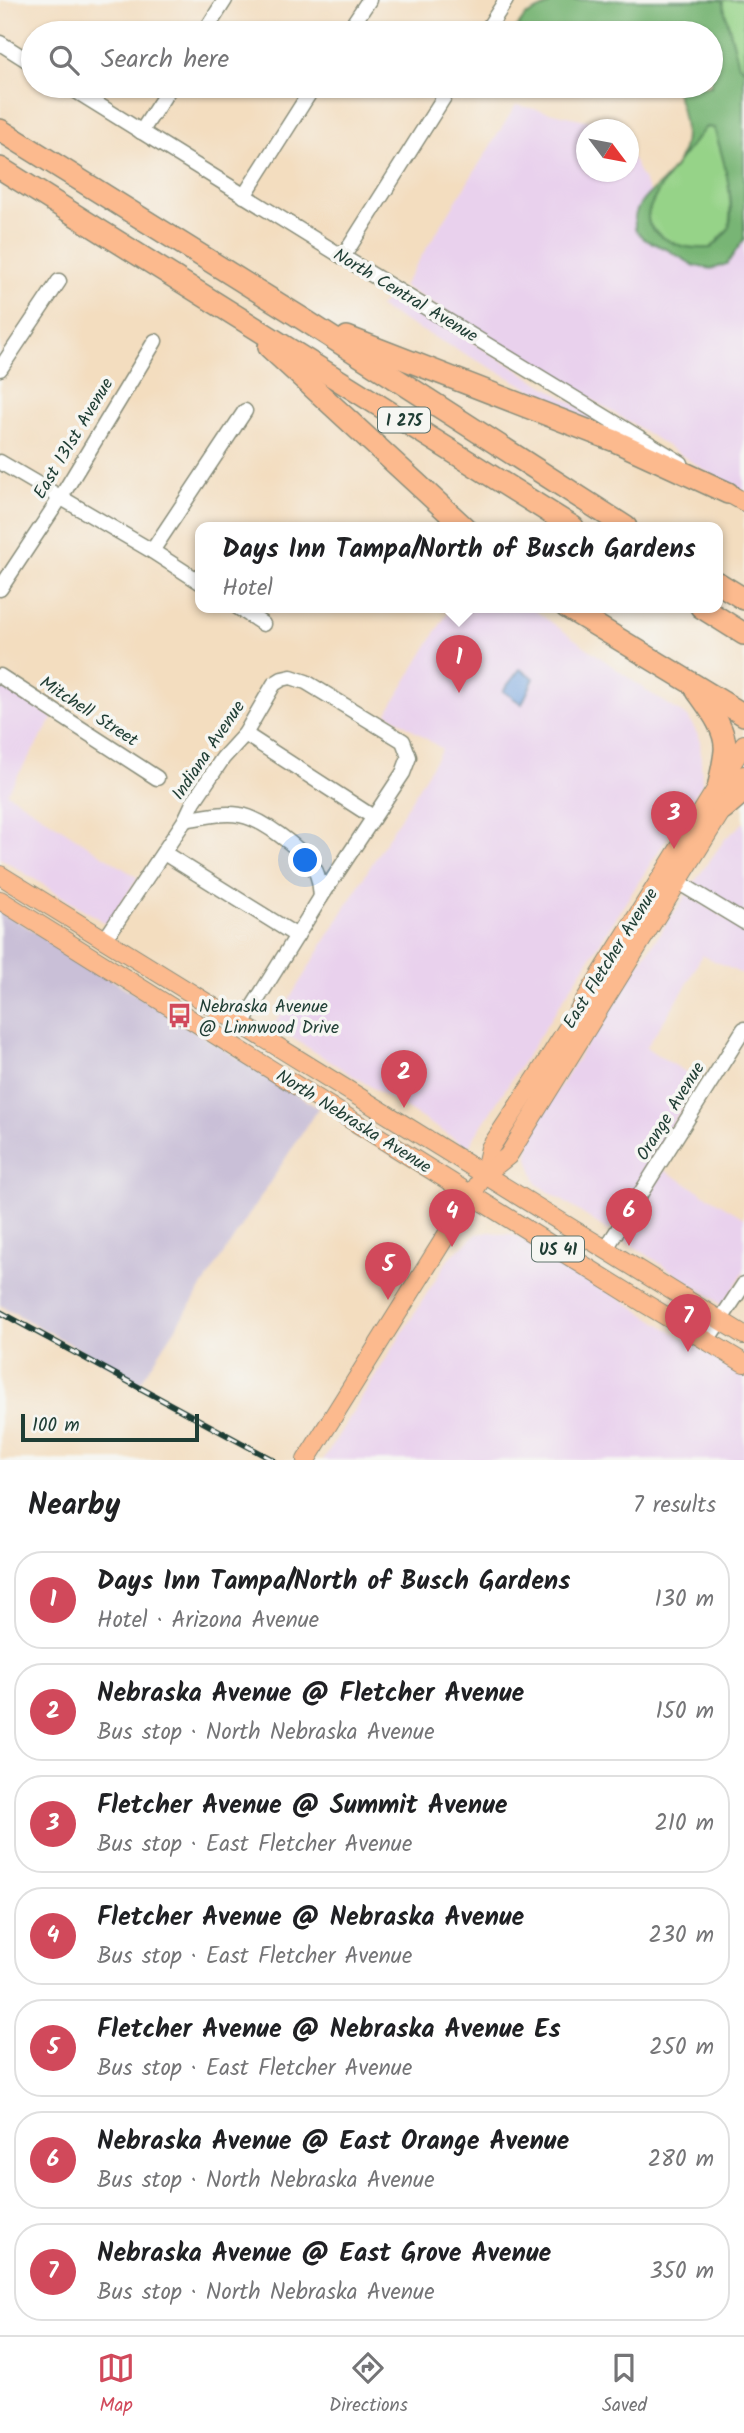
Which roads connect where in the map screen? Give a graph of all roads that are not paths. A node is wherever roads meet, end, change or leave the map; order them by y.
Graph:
1 (225, 0) edge
2 (369, 0) edge
3 (506, 0) edge
4 (212, 21) edge
5 (356, 21) edge
6 (493, 21) edge
7 (0, 43) edge
8 (21, 56) edge
9 (87, 98) edge
10 (162, 98) edge
11 (306, 98) edge
12 (443, 98) edge
13 (0, 130) edge
14 (141, 132) junction
15 (0, 167) edge
16 (244, 196) junction
17 (343, 257) junction
18 (59, 281) dead end
19 (234, 314) junction
20 (306, 321) junction
21 (155, 341) dead end
22 (0, 369) edge
23 (245, 411) dead end
24 (0, 462) edge
25 (61, 497) junction
26 (736, 498) edge
27 (458, 522) edge
28 (565, 522) edge
29 (618, 522) edge
30 (152, 551) junction
31 (195, 579) edge
32 (723, 586) edge
33 (0, 589) edge
34 (744, 599) edge
35 (246, 613) edge
36 (576, 613) edge
37 (711, 613) edge
38 (263, 624) dead end
39 (744, 634) edge
40 (0, 676) edge
41 (694, 687) junction
42 (744, 715) edge
43 (245, 734) junction
44 (744, 744) edge
45 (744, 775) edge
46 (157, 778) dead end
47 (719, 784) junction
48 (744, 791) edge
49 (723, 809) junction
50 (373, 817) junction
51 (185, 820) junction
52 (164, 853) junction
53 (0, 874) edge
54 (678, 882) junction
55 (30, 894) junction
56 (321, 897) junction
57 (0, 900) edge
58 (18, 912) junction
59 (744, 922) edge
60 (297, 936) junction
61 (106, 938) junction
62 (184, 988) junction
63 (173, 1006) junction
64 (242, 1024) junction
65 (744, 1029) edge
66 (484, 1175) junction
67 (471, 1195) junction
68 (605, 1250) junction
69 (744, 1284) edge
70 (720, 1320) junction
71 (744, 1335) edge
72 (706, 1342) junction
73 (744, 1363) edge
74 (306, 1460) edge

1 - 4 street
2 - 5 street
3 - 6 street
7 - 8 street
9 - 14 street, North Central Avenue
10 - 14 street
11 - 16 street
12 - 17 street
13 - 20 highway, I 275
14 - 16 street, North Central Avenue
15 - 19 highway, I 275
16 - 17 street, North Central Avenue
17 - 26 street, North Central Avenue
18 - 22 street
19 - 27 highway
19 - 28 highway, I 275
20 - 26 highway
20 - 29 highway, I 275
21 - 25 street, East 131st Avenue
23 - 30 street
24 - 25 street
25 - 30 street
25 - 33 street, East 131st Avenue
30 - 31 street
32 - 34 highway
35 - 38 street
36 - 41 highway
37 - 39 highway
40 - 46 street, Mitchell Street
41 - 42 highway
41 - 47 highway
43 - 50 street
43 - 50 street, Indiana Avenue
43 - 51 street, Indiana Avenue
44 - 47 main road, East Fletcher Avenue
45 - 49 main road, East Fletcher Avenue
47 - 66 main road, East Fletcher Avenue
48 - 49 highway
49 - 54 main road, East Fletcher Avenue
50 - 56 street
51 - 52 street, Indiana Avenue
51 - 56 street
52 - 60 street
52 - 61 street, Indiana Avenue
53 - 55 main road, North Nebraska Avenue / US 41
54 - 59 street
54 - 66 main road, East Fletcher Avenue
55 - 58 street
55 - 61 main road, North Nebraska Avenue / US 41
56 - 60 street
57 - 58 main road, North Nebraska Avenue / US 41
58 - 63 main road, North Nebraska Avenue / US 41
60 - 64 street
61 - 62 main road, North Nebraska Avenue / US 41
62 - 63 street
62 - 64 main road, North Nebraska Avenue / US 41
63 - 67 main road, North Nebraska Avenue / US 41
64 - 66 main road, North Nebraska Avenue / US 41
65 - 68 street, Orange Avenue
66 - 67 main road, East Fletcher Avenue
66 - 68 main road, North Nebraska Avenue / US 41
67 - 72 main road, North Nebraska Avenue / US 41
67 - 74 main road, East Fletcher Avenue
68 - 70 main road, North Nebraska Avenue / US 41
69 - 70 street
70 - 71 main road, North Nebraska Avenue / US 41
70 - 72 street
72 - 73 main road, North Nebraska Avenue / US 41

